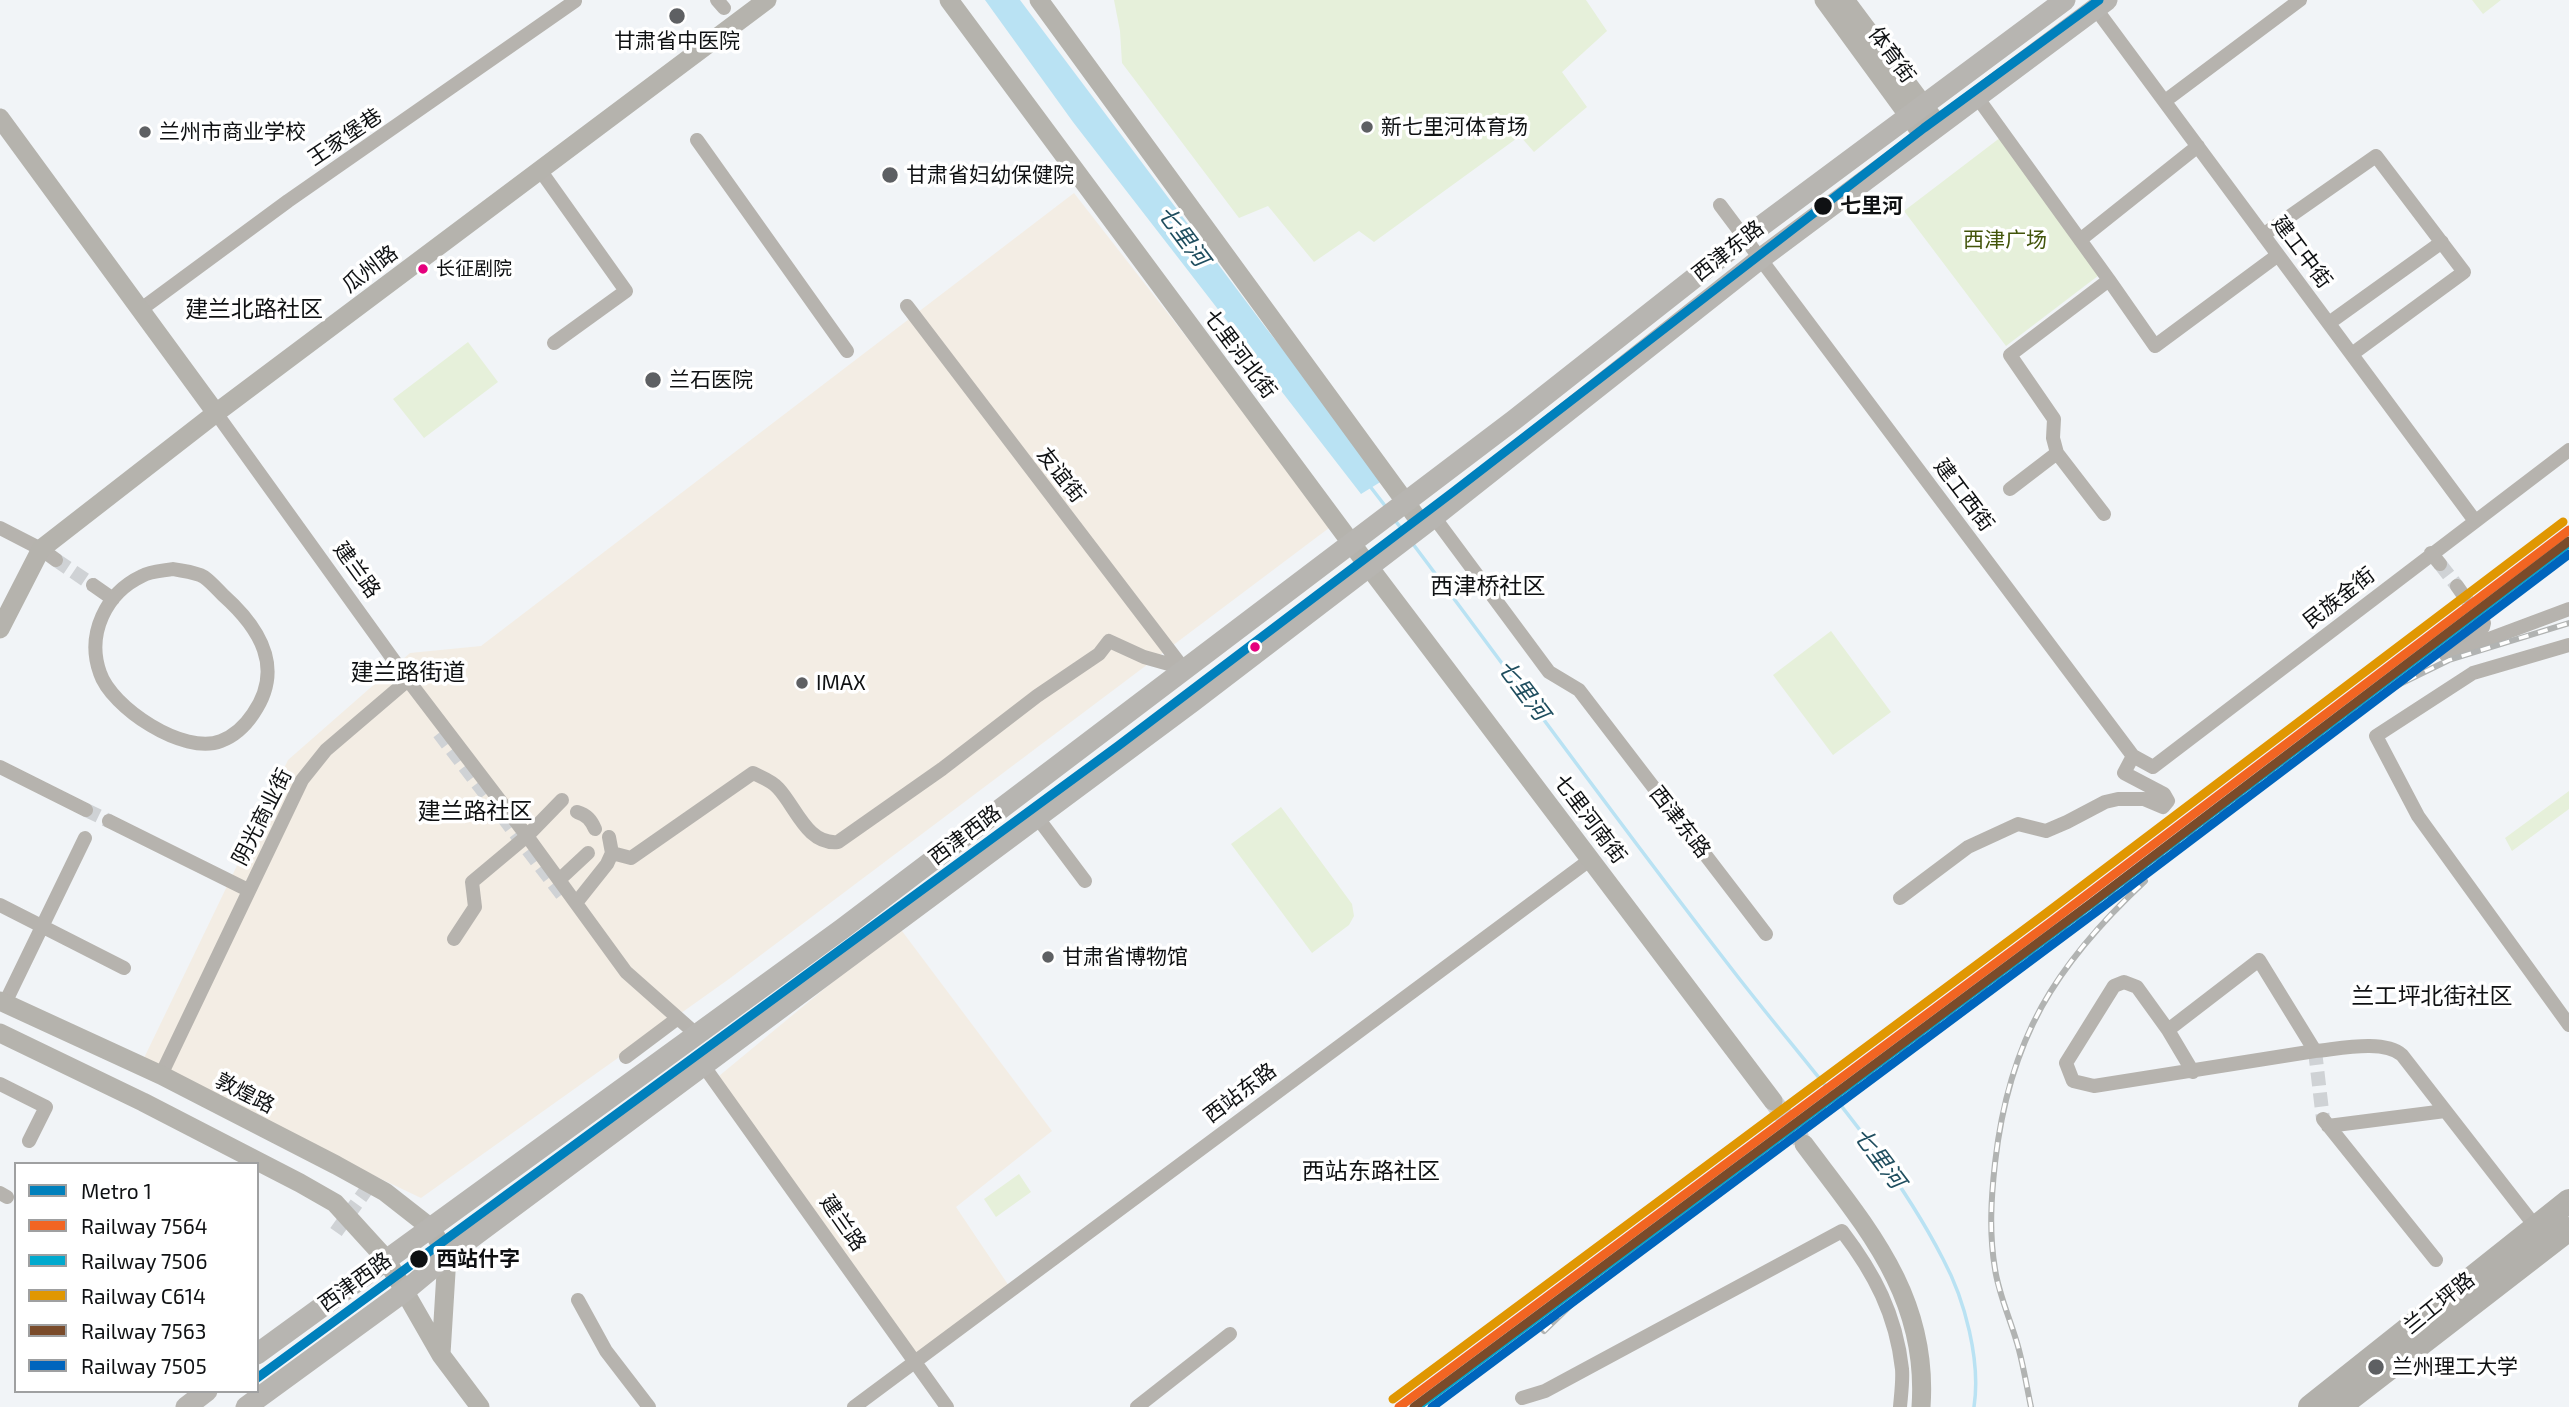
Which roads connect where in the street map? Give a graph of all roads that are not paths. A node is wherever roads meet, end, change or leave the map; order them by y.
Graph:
1 (767, 0) edge
2 (949, 0) edge
3 (1040, 0) edge
4 (1824, 0) edge
5 (1845, 0) edge
6 (2065, 0) edge
7 (2300, 0) edge
8 (575, 1) edge
9 (2102, 4) edge
10 (1977, 97) junction
11 (2165, 101) junction
12 (1916, 110) junction
13 (0, 118) edge
14 (1928, 134) junction
15 (696, 140) dead end
16 (2198, 146) junction
17 (540, 170) junction
18 (1720, 205) dead end
19 (2263, 235) junction
20 (1745, 238) junction
21 (2080, 240) junction
22 (2442, 242) junction
23 (2278, 255) junction
24 (1760, 259) junction
25 (2109, 280) junction
26 (907, 306) dead end
27 (140, 310) junction
28 (2329, 323) junction
29 (554, 343) dead end
30 (847, 351) dead end
31 (2352, 354) junction
32 (216, 413) junction
33 (2569, 450) edge
34 (2057, 453) junction
35 (2010, 489) dead end
36 (1402, 505) junction
37 (2104, 514) dead end
38 (2475, 521) junction
39 (1424, 525) junction
40 (0, 528) edge
41 (1353, 543) junction
42 (48, 554) junction
43 (1369, 567) junction
44 (93, 585) tunnel mouth
45 (113, 599) junction
46 (2569, 609) edge
47 (2484, 623) dead end
48 (0, 629) edge
49 (2569, 645) edge
50 (1179, 672) junction
51 (408, 680) junction
52 (1192, 702) junction
53 (2133, 756) junction
54 (0, 767) edge
55 (562, 800) dead end
56 (86, 810) tunnel mouth
57 (577, 812) dead end
58 (1037, 817) junction
59 (109, 821) tunnel mouth
60 (595, 830) dead end
61 (527, 836) junction
62 (609, 837) dead end
63 (85, 838) dead end
64 (588, 853) dead end
65 (612, 853) junction
66 (1591, 859) junction
67 (559, 880) junction
68 (1086, 881) dead end
69 (248, 890) junction
70 (1900, 898) dead end
71 (576, 903) junction
72 (0, 905) edge
73 (43, 927) junction
74 (1766, 934) dead end
75 (454, 939) dead end
76 (124, 968) dead end
77 (3, 1002) edge
78 (678, 1018) junction
79 (2569, 1025) edge
80 (2168, 1030) junction
81 (0, 1033) edge
82 (696, 1034) junction
83 (2315, 1051) junction
84 (626, 1057) dead end
85 (703, 1065) junction
86 (2193, 1072) junction
87 (161, 1075) junction
88 (0, 1084) edge
89 (1773, 1101) tunnel mouth
90 (2445, 1111) junction
91 (29, 1141) dead end
92 (1804, 1144) tunnel mouth
93 (2569, 1201) edge
94 (2535, 1226) junction
95 (431, 1228) junction
96 (2569, 1229) edge
97 (447, 1256) junction
98 (386, 1259) junction
99 (2436, 1260) dead end
100 (405, 1291) junction
101 (578, 1300) dead end
102 (1230, 1334) dead end
103 (259, 1353) edge
104 (441, 1354) junction
105 (914, 1362) junction
106 (204, 1393) edge
107 (1522, 1398) dead end
108 (186, 1407) edge
109 (246, 1407) edge
110 (480, 1407) edge
111 (649, 1407) edge
112 (854, 1407) edge
113 (947, 1407) edge
114 (1137, 1407) edge
115 (1900, 1407) edge
116 (1922, 1407) edge
117 (2310, 1407) edge
118 (2339, 1407) edge

1 - 17 street, 瓜州路
2 - 41 street, 七里河北街
3 - 36 street
4 - 12 street, 体育街
5 - 12 street, 体育街
6 - 12 main road, 西津东路
7 - 11 street
8 - 27 street, 王家堡巷
9 - 10 main road
9 - 11 street, 建工中街
10 - 14 main road
10 - 21 street
11 - 16 street, 建工中街
12 - 14 street, 体育街
12 - 20 main road, 西津东路
13 - 27 street, 建兰路
14 - 24 main road, 西津东路
15 - 30 street
16 - 19 street, 建工中街
16 - 21 street
17 - 29 street
17 - 32 street, 瓜州路
18 - 20 street, 建工西街
19 - 22 street
19 - 23 street, 建工中街
20 - 24 street, 建工西街
20 - 36 main road, 西津东路
21 - 25 street
22 - 28 street
22 - 31 street
23 - 25 street
23 - 28 street, 建工中街
24 - 39 main road, 西津东路
24 - 53 street, 建工西街
25 - 34 street
26 - 50 street, 友谊街
27 - 32 street, 建兰路
28 - 31 street, 建工中街
31 - 38 street, 建工中街
32 - 42 street, 瓜州路
32 - 51 street, 建兰路
33 - 38 street, 民族金街
34 - 35 street
34 - 37 street
36 - 39 street
36 - 41 main road, 西津西路
38 - 53 street, 民族金街
39 - 43 main road, 西津西路
39 - 74 street, 西津东路
40 - 42 street
41 - 43 street, 七里河北街
41 - 50 main road, 西津西路
42 - 48 street, 瓜州路
43 - 52 main road, 西津西路
43 - 66 street, 七里河南街
44 - 45 street
45 - 45 street
46 - 47 street
49 - 79 street
50 - 52 main road
50 - 65 street
50 - 82 main road, 西津西路
51 - 61 street, 建兰路
51 - 69 street, 阴光商业街
52 - 58 main road, 西津西路
53 - 70 street
54 - 56 street
55 - 61 street
57 - 60 street
58 - 68 street
58 - 85 main road, 西津西路
59 - 69 street, 阴光商业街
61 - 67 street, 建兰路
61 - 75 street
62 - 65 street
63 - 73 street
64 - 67 street
65 - 71 street
66 - 89 street, 七里河南街
66 - 105 street, 西站东路
67 - 71 street, 建兰路
69 - 87 street, 阴光商业街
71 - 78 street, 建兰路
72 - 73 street
73 - 76 street
73 - 77 street
77 - 87 street, 敦煌路
78 - 82 street, 建兰路
78 - 84 street
80 - 83 street
80 - 86 street
80 - 86 street
81 - 98 street
82 - 95 main road, 西津西路
83 - 86 street
83 - 90 street
85 - 97 main road, 西津西路
85 - 105 street, 建兰路
87 - 95 street, 敦煌路
88 - 91 street
90 - 94 street
90 - 99 street
92 - 116 street
93 - 94 highway, 兰工坪路
94 - 117 highway, 兰工坪路
95 - 97 street, 敦煌路
95 - 98 main road, 西津西路
96 - 118 highway, 兰工坪路
97 - 100 main road, 西津西路
97 - 104 street
98 - 100 street
98 - 103 main road, 西津西路
100 - 104 street
100 - 109 main road, 西津西路
101 - 111 street
102 - 114 street
104 - 110 street
105 - 112 street, 西站东路
105 - 113 street, 建兰路
106 - 108 main road
107 - 115 street

